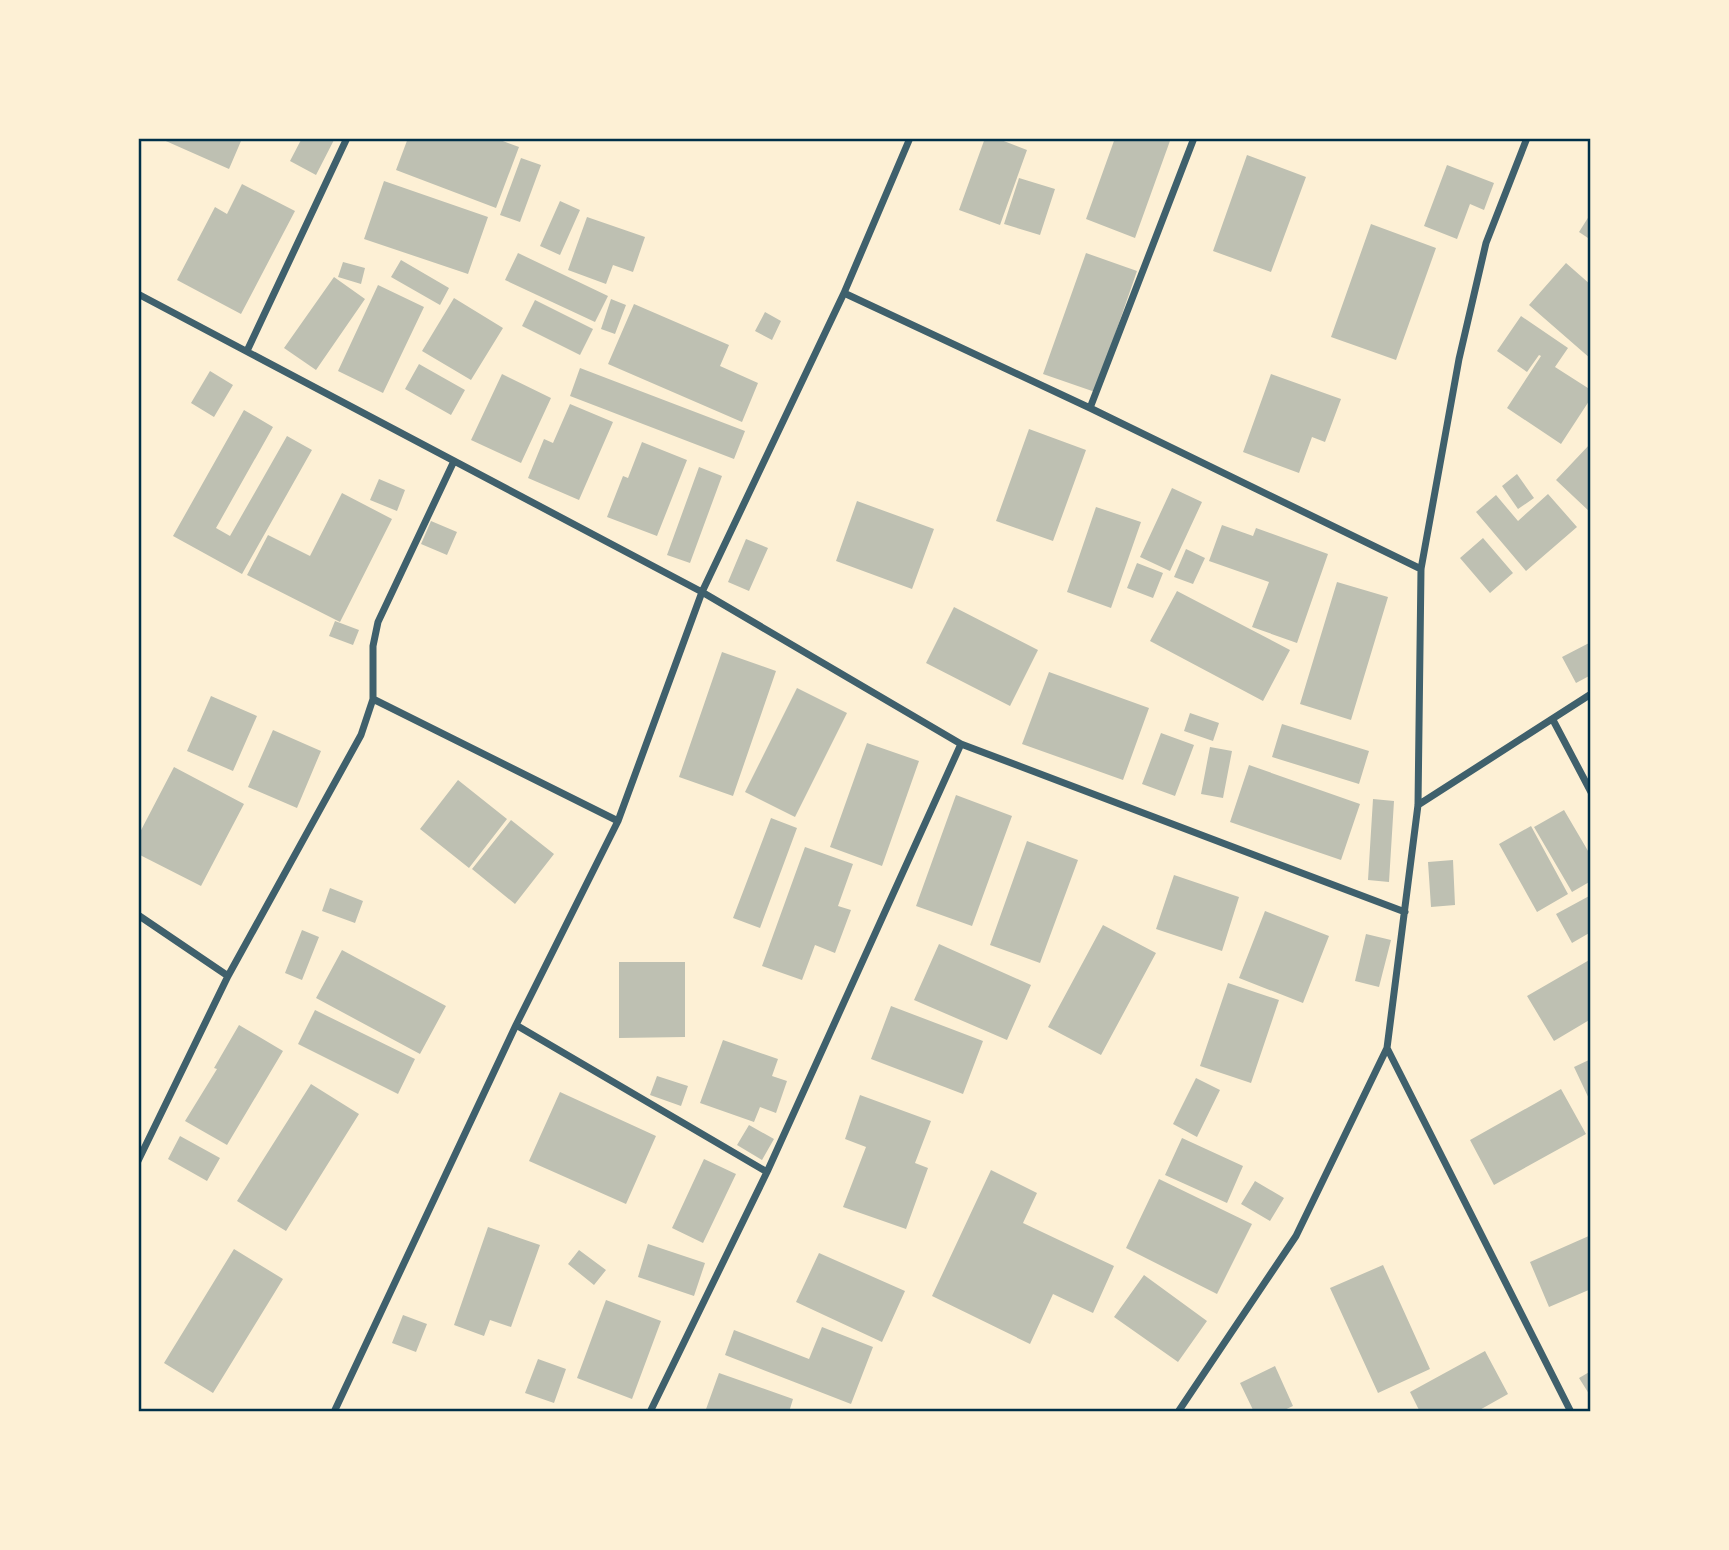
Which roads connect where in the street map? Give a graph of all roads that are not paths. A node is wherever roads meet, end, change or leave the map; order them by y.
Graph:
1 (347, 138) edge
2 (910, 138) edge
3 (1194, 138) edge
4 (1527, 138) edge
5 (844, 293) junction
6 (138, 294) edge
7 (247, 351) junction
8 (1090, 408) junction
9 (454, 461) junction
10 (1421, 569) junction
11 (702, 592) junction
12 (1591, 694) edge
13 (373, 699) junction
14 (1553, 720) junction
15 (961, 744) junction
16 (1591, 792) edge
17 (1418, 805) junction
18 (618, 821) junction
19 (1405, 912) junction
20 (138, 915) edge
21 (228, 976) junction
22 (516, 1025) junction
23 (1387, 1048) junction
24 (138, 1161) edge
25 (767, 1172) junction
26 (334, 1412) edge
27 (650, 1412) edge
28 (1178, 1412) edge
29 (1571, 1412) edge

1 - 7 street
2 - 5 street
3 - 8 street
4 - 10 street
5 - 8 street
5 - 11 street
6 - 7 street
7 - 9 street
8 - 10 street
9 - 11 street
9 - 13 street
10 - 17 street
11 - 15 street
11 - 18 street
12 - 14 street
13 - 18 street
13 - 21 street
14 - 16 street
14 - 17 street
15 - 19 street
15 - 25 street
17 - 19 street
18 - 22 street
19 - 23 street
20 - 21 street
21 - 24 street
22 - 25 street
22 - 26 street
23 - 28 street
23 - 29 street
25 - 27 street

